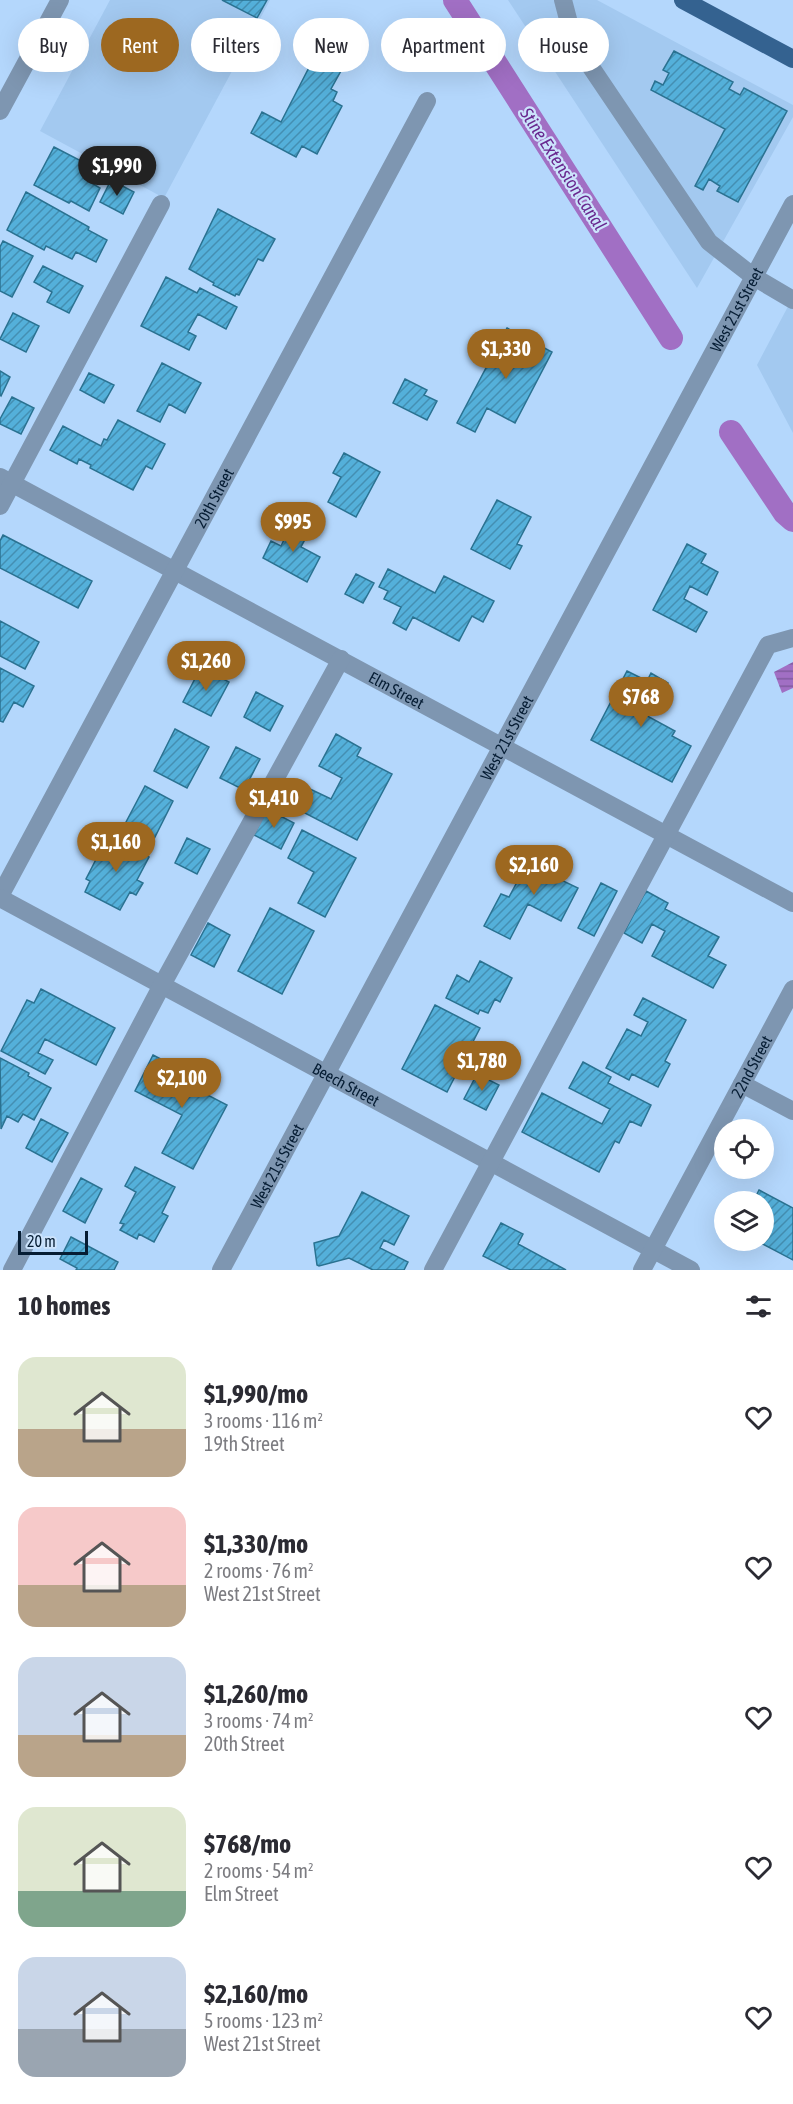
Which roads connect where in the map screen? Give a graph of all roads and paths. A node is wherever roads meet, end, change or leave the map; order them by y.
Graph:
1 (60, 0) edge
2 (563, 0) edge
3 (683, 0) edge
4 (793, 59) edge
5 (427, 101) dead end
6 (0, 111) edge
7 (161, 204) dead end
8 (793, 204) edge
9 (753, 277) junction
10 (793, 300) edge
11 (6, 480) edge
12 (0, 506) edge
13 (175, 570) junction
14 (793, 638) edge
15 (340, 659) junction
16 (502, 746) junction
17 (666, 834) junction
18 (0, 897) edge
19 (793, 903) edge
20 (162, 985) junction
21 (793, 988) edge
22 (326, 1074) junction
23 (742, 1084) junction
24 (793, 1111) edge
25 (490, 1162) junction
26 (653, 1249) junction
27 (12, 1270) edge
28 (220, 1270) edge
29 (433, 1270) edge
30 (642, 1270) edge
31 (691, 1270) edge

1 - 6 street
2 - 9 street
3 - 4 main road
5 - 13 street, 20th Street
7 - 11 street
8 - 9 street, West 21st Street
9 - 10 street
9 - 16 street, West 21st Street
11 - 12 street
11 - 13 street, Elm Street
13 - 15 street, Elm Street
13 - 18 street, 20th Street
14 - 17 street
15 - 16 street, Elm Street
15 - 20 street
16 - 17 street, Elm Street
16 - 22 street, West 21st Street
17 - 19 street, Elm Street
17 - 25 street
18 - 20 street, Beech Street
20 - 22 street, Beech Street
20 - 27 street
21 - 23 street, 22nd Street
22 - 25 street, Beech Street
22 - 28 street, West 21st Street
23 - 24 street
23 - 26 street, 22nd Street
25 - 26 street, Beech Street
25 - 29 street
26 - 30 street, 22nd Street
26 - 31 street, Beech Street

